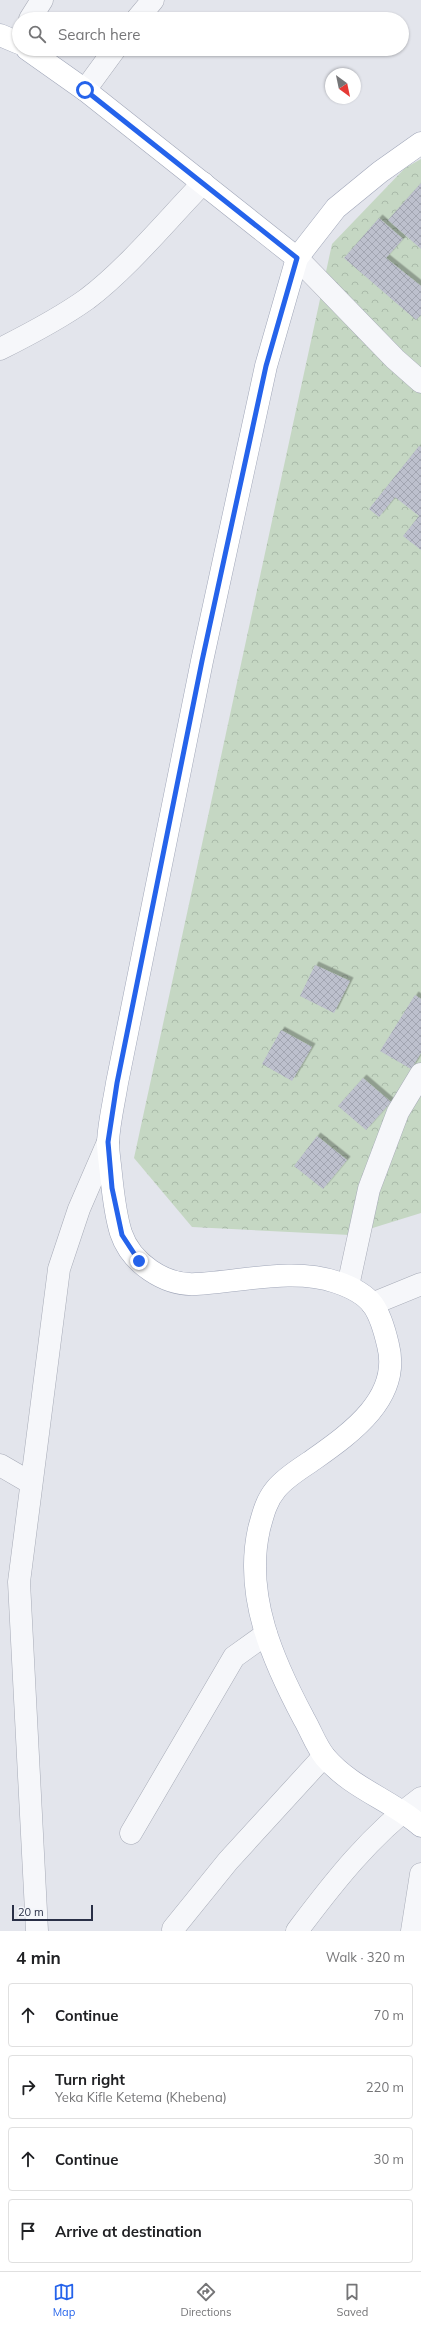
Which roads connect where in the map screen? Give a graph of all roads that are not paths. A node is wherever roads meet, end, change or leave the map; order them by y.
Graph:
1 (42, 0) edge
2 (153, 0) edge
3 (34, 12) edge
4 (143, 12) edge
5 (38, 56) edge
6 (110, 56) edge
7 (85, 90) junction
8 (421, 143) edge
9 (203, 183) junction
10 (297, 258) junction
11 (0, 349) edge
12 (421, 382) edge
13 (421, 1074) edge
14 (108, 1142) junction
15 (421, 1284) edge
16 (348, 1286) junction
17 (372, 1304) junction
18 (0, 1466) edge
19 (31, 1484) junction
20 (266, 1634) junction
21 (324, 1756) junction
22 (421, 1798) edge
23 (403, 1810) junction
24 (421, 1826) edge
25 (131, 1832) dead end
26 (421, 1874) edge
27 (173, 1929) dead end
28 (37, 1931) edge
29 (297, 1931) edge
30 (412, 1931) edge

1 - 3 street
2 - 4 street
5 - 7 main road
6 - 7 street
7 - 9 main road
8 - 10 main road
9 - 10 main road
9 - 11 street
10 - 12 street
10 - 14 main road
13 - 16 street
14 - 16 main road
14 - 19 street
15 - 17 street
16 - 17 main road
17 - 20 main road
18 - 19 street
19 - 28 street
20 - 21 main road
20 - 25 street
21 - 23 main road
21 - 27 street
22 - 23 street
23 - 24 main road
23 - 29 street
26 - 30 street

